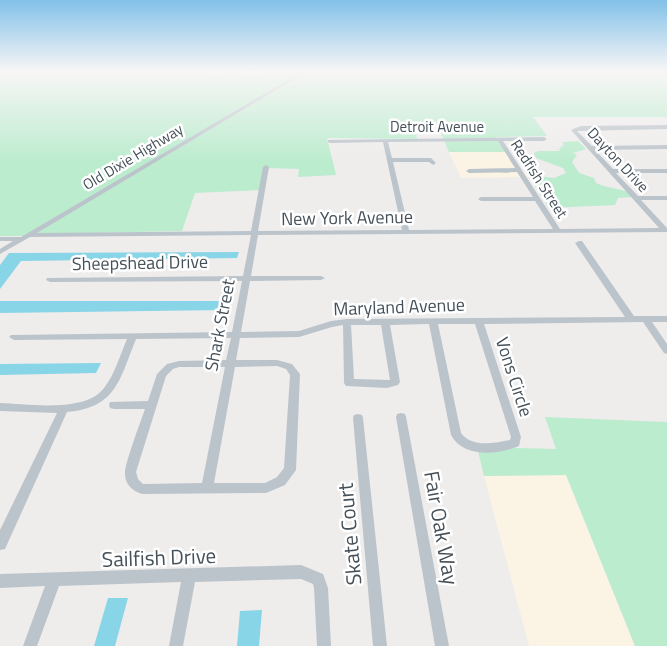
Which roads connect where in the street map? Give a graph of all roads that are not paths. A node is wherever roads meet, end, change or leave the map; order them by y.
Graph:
1 (255, 101) edge
2 (667, 127) edge
3 (499, 139) junction
4 (544, 139) dead end
5 (330, 140) dead end
6 (385, 140) junction
7 (590, 148) junction
8 (667, 148) edge
9 (389, 160) junction
10 (433, 163) dead end
11 (266, 167) dead end
12 (518, 170) junction
13 (667, 170) edge
14 (469, 171) dead end
15 (612, 171) junction
16 (636, 198) junction
17 (667, 198) edge
18 (481, 199) dead end
19 (537, 199) junction
20 (666, 230) edge
21 (558, 231) junction
22 (406, 232) junction
23 (255, 234) junction
24 (25, 237) junction
25 (0, 239) edge
26 (579, 243) dead end
27 (0, 252) edge
28 (321, 278) dead end
29 (248, 279) junction
30 (50, 280) dead end
31 (631, 319) junction
32 (645, 319) junction
33 (667, 319) edge
34 (478, 320) junction
35 (385, 321) junction
36 (434, 321) junction
37 (347, 322) junction
38 (235, 335) junction
39 (133, 336) junction
40 (14, 337) dead end
41 (667, 351) edge
42 (230, 362) junction
43 (114, 405) dead end
44 (152, 405) junction
45 (0, 407) edge
46 (64, 408) junction
47 (401, 417) dead end
48 (358, 418) dead end
49 (207, 489) junction
50 (0, 544) edge
51 (189, 577) junction
52 (0, 581) edge
53 (54, 581) junction
54 (30, 646) edge
55 (176, 646) edge
56 (324, 646) edge
57 (380, 646) edge
58 (442, 646) edge

1 - 24 street, Old Dixie Highway
2 - 7 street, Dayton Drive
3 - 4 street, Detroit Avenue
3 - 6 street, Detroit Avenue
3 - 12 street, Redfish Street
5 - 6 street, Detroit Avenue
6 - 9 street
7 - 8 street
7 - 15 street, Dayton Drive
9 - 10 street
9 - 22 street
11 - 23 street, Shark Street
12 - 14 street
12 - 19 street, Redfish Street
13 - 15 street
15 - 16 street, Dayton Drive
16 - 17 street
16 - 20 street, Dayton Drive
18 - 19 street
19 - 21 street, Redfish Street
20 - 21 street, New York Avenue
21 - 22 street, New York Avenue
22 - 23 street, New York Avenue
23 - 24 street, New York Avenue
23 - 29 street, Shark Street
24 - 25 street, New York Avenue
24 - 27 street, Old Dixie Highway
26 - 31 street
28 - 29 street, Sheepshead Drive
29 - 30 street, Sheepshead Drive
29 - 38 street, Shark Street
31 - 32 street, Maryland Avenue
31 - 34 street, Maryland Avenue
32 - 33 street, Maryland Avenue
32 - 41 street
34 - 36 street, Maryland Avenue
34 - 36 street, Vons Circle
35 - 36 street, Maryland Avenue
35 - 37 street, Maryland Avenue
35 - 37 street
37 - 38 street, Maryland Avenue
38 - 39 street, Maryland Avenue
38 - 42 street, Shark Street
39 - 40 street, Maryland Avenue
39 - 46 street
42 - 44 street
42 - 49 street, Shark Street
42 - 49 street
43 - 44 street
44 - 49 street
45 - 46 street
46 - 50 street
47 - 58 street, Fair Oak Way
48 - 57 street, Skate Court
51 - 53 street, Sailfish Drive
51 - 55 street
51 - 56 street, Sailfish Drive
52 - 53 street, Sailfish Drive
53 - 54 street

